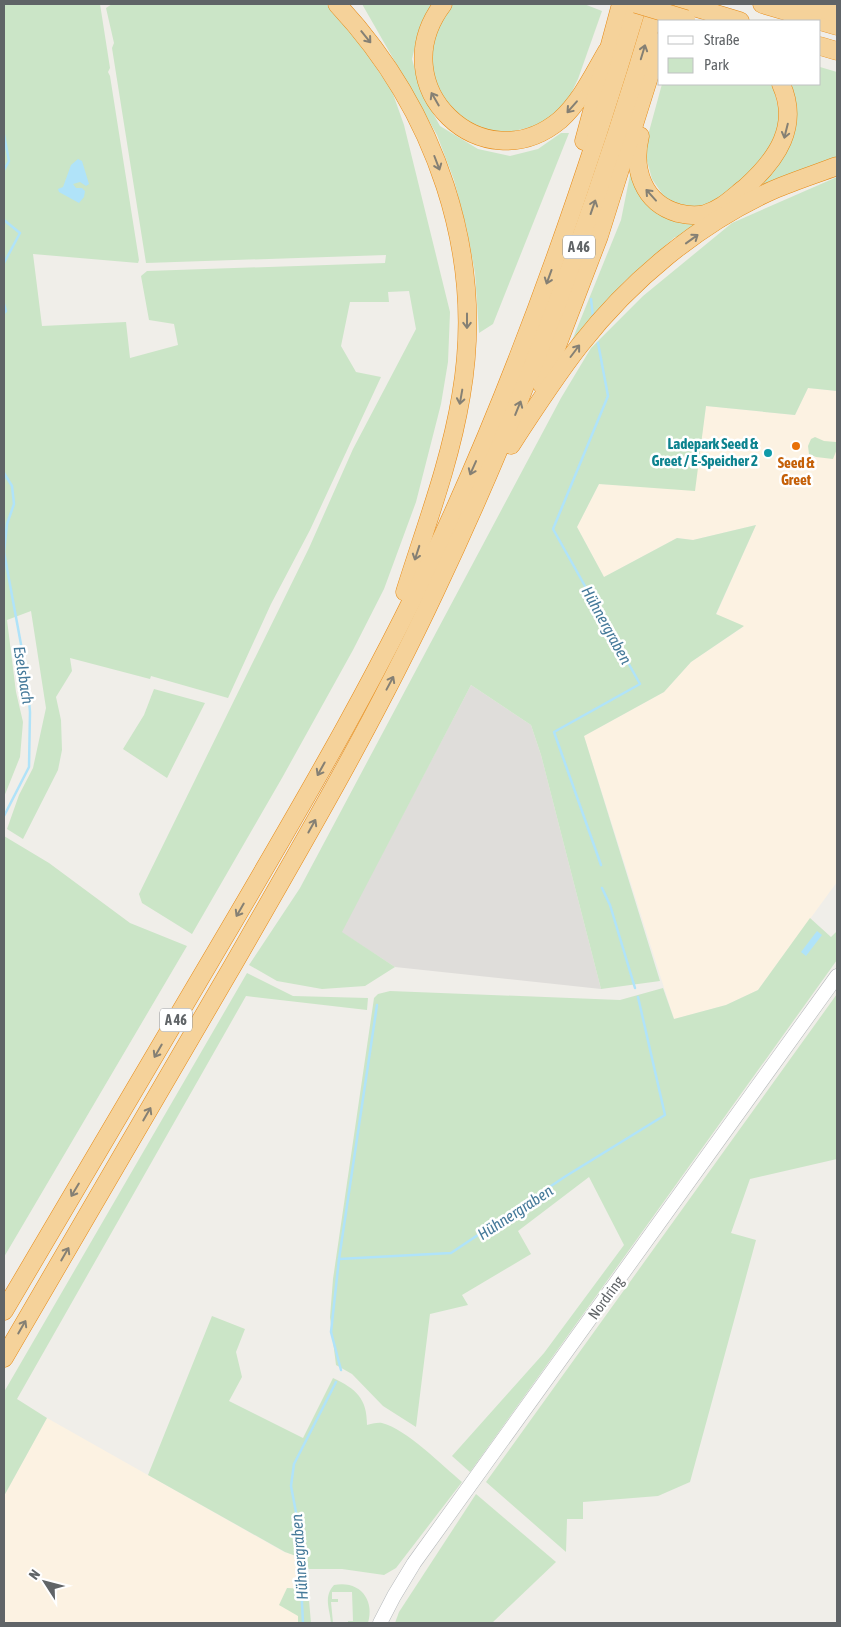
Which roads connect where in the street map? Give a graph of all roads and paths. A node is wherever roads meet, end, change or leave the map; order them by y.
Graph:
1 (337, 4) edge
2 (443, 4) edge
3 (621, 4) edge
4 (637, 4) edge
5 (657, 4) edge
6 (671, 4) edge
7 (762, 4) edge
8 (806, 4) edge
9 (837, 13) edge
10 (688, 14) edge
11 (666, 20) edge
12 (733, 20) edge
13 (817, 20) edge
14 (821, 21) edge
15 (837, 26) edge
16 (821, 46) edge
17 (658, 48) edge
18 (607, 51) junction
19 (837, 51) edge
20 (647, 83) junction
21 (781, 85) edge
22 (837, 166) edge
23 (576, 198) junction
24 (528, 420) junction
25 (484, 485) junction
26 (389, 646) junction
27 (837, 976) edge
28 (4, 1310) edge
29 (4, 1358) edge
30 (380, 1623) edge

1 -> 26 highway
18 -> 2 highway
3 - 18 highway
4 - 10 highway, bridge
4 - 23 highway, A 46
25 -> 5 highway, A 46
6 - 11 highway
7 - 13 highway
8 - 9 highway
10 - 12 highway
14 - 15 highway
16 - 19 highway
17 - 20 highway
18 - 23 highway
21 -> 20 highway
20 - 24 highway
24 -> 22 highway
23 -> 26 highway, A 46
24 - 25 highway
29 -> 25 highway, A 46
26 -> 28 highway, A 46
27 - 30 main road, Nordring

